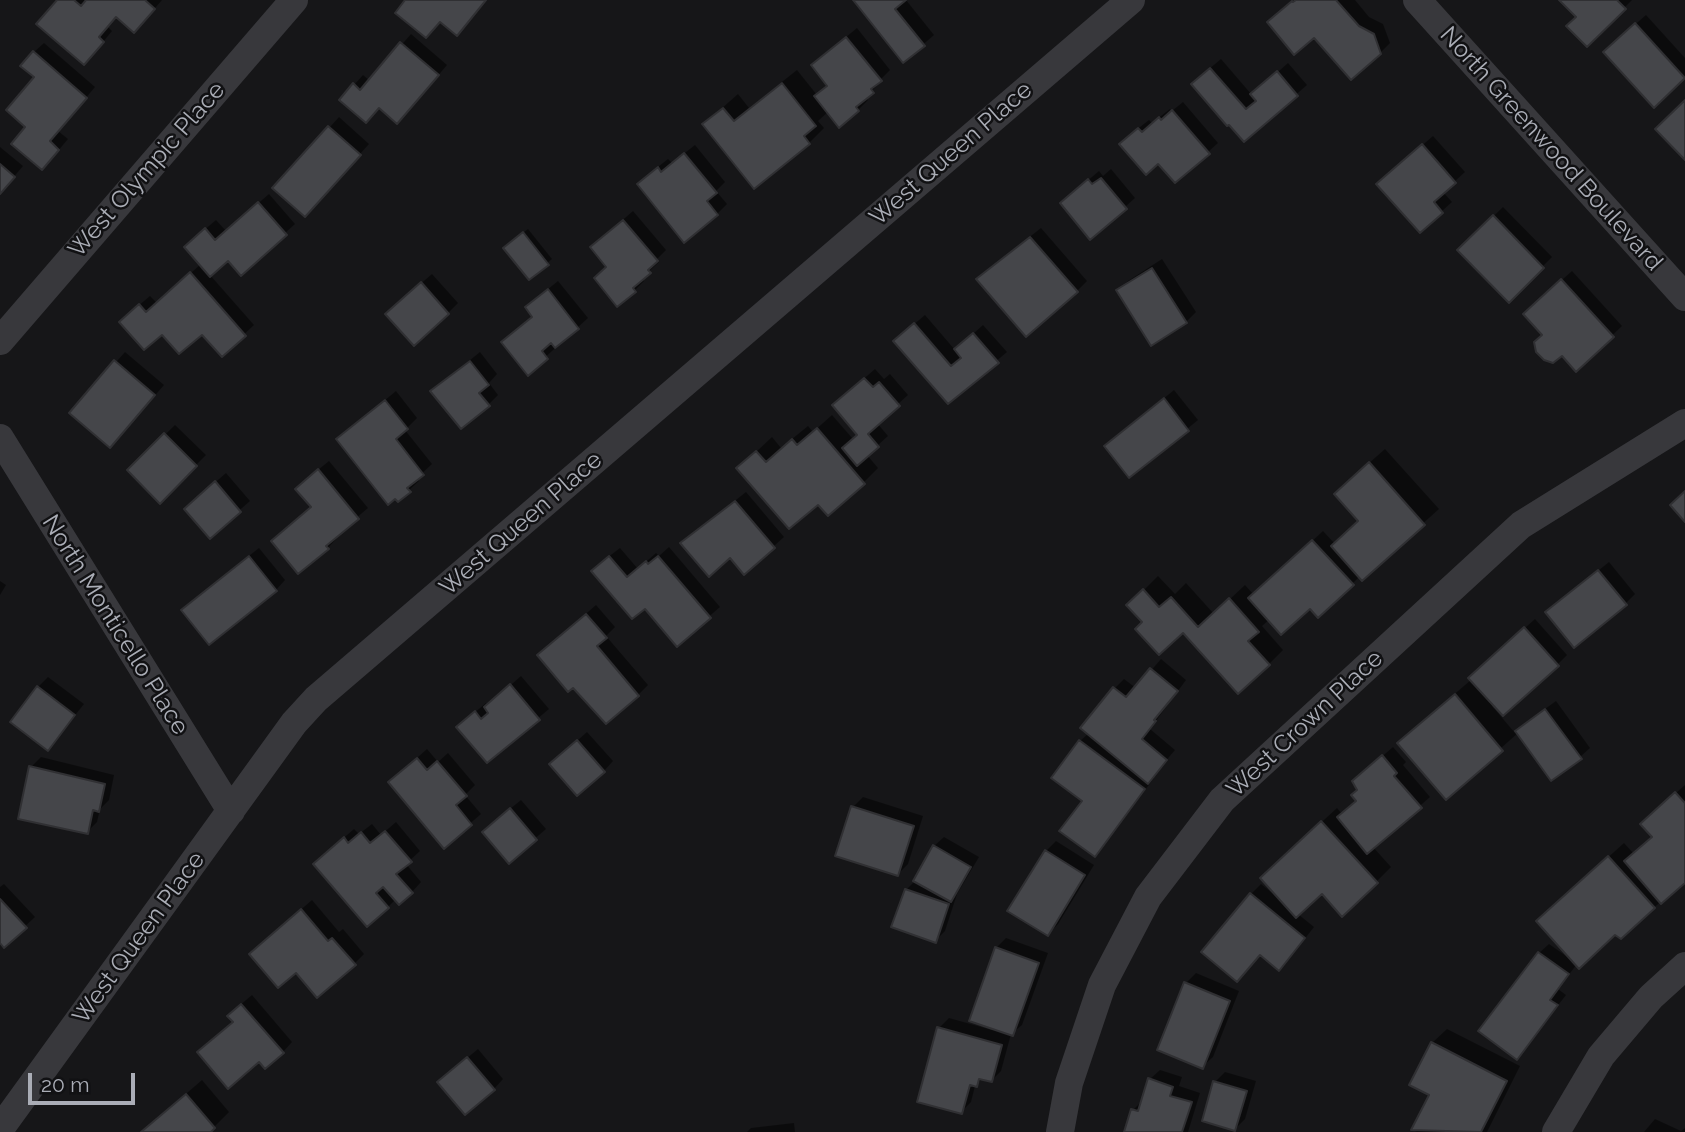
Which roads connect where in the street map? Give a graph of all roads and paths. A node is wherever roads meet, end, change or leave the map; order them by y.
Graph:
1 (294, 0) edge
2 (1131, 0) edge
3 (1417, 0) edge
4 (1685, 297) edge
5 (0, 341) edge
6 (1685, 423) edge
7 (0, 438) edge
8 (231, 811) junction
9 (1685, 966) edge
10 (0, 1129) edge
11 (1060, 1132) edge
12 (1556, 1132) edge

1 - 5 street, West Olympic Place
2 - 8 street, West Queen Place
3 - 4 street, North Greenwood Boulevard
6 - 11 street, West Crown Place
7 - 8 street, North Monticello Place
8 - 10 street, West Queen Place
9 - 12 street

